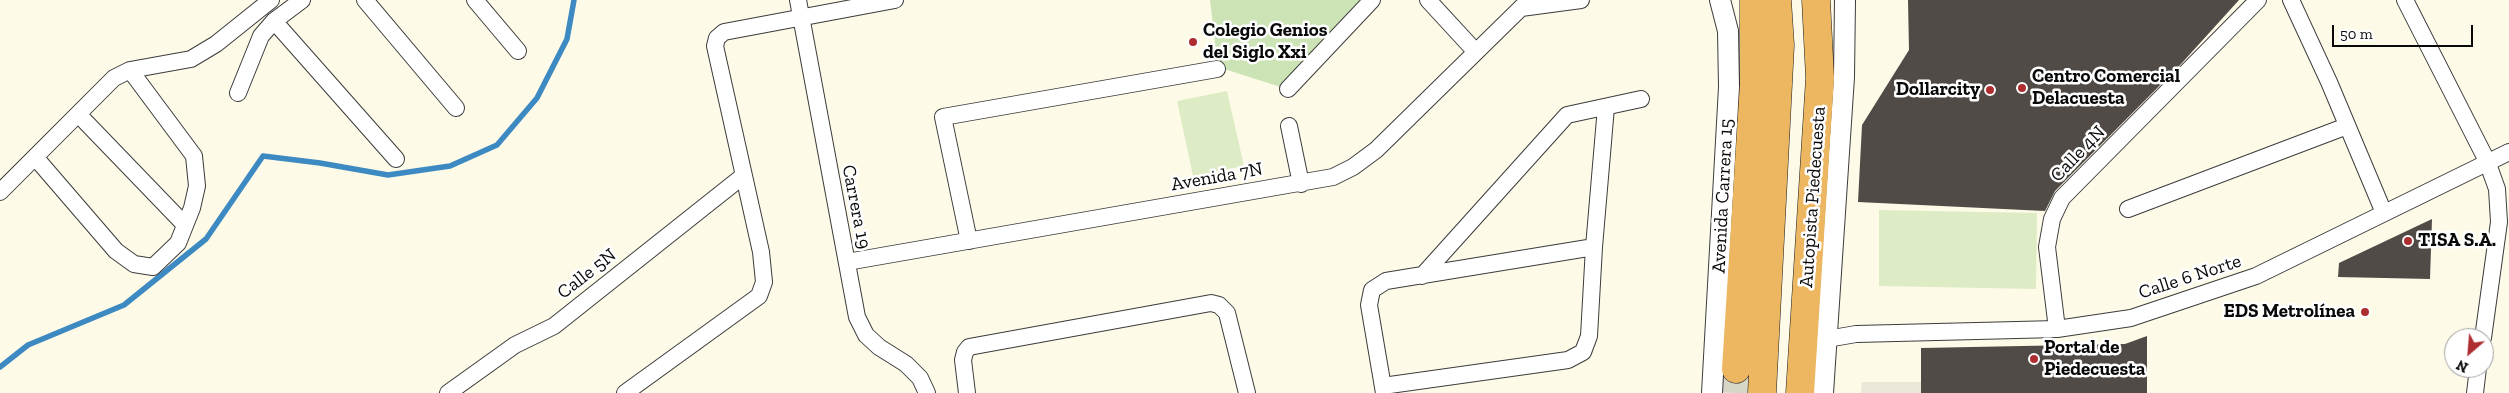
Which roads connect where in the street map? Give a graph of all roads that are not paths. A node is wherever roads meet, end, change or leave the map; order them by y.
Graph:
1 (271, 0) edge
2 (302, 0) edge
3 (365, 0) edge
4 (475, 0) edge
5 (798, 0) edge
6 (895, 0) edge
7 (1372, 0) edge
8 (1428, 0) edge
9 (1581, 0) edge
10 (1720, 0) edge
11 (1754, 0) edge
12 (1777, 0) edge
13 (1795, 0) edge
14 (1816, 0) edge
15 (1845, 0) edge
16 (2258, 0) edge
17 (2290, 0) edge
18 (2405, 0) edge
19 (1525, 4) edge
20 (800, 18) junction
21 (274, 21) junction
22 (518, 51) dead end
23 (1475, 51) junction
24 (1217, 69) dead end
25 (130, 70) junction
26 (1288, 89) dead end
27 (238, 92) dead end
28 (1641, 99) dead end
29 (1606, 107) junction
30 (456, 108) dead end
31 (78, 114) junction
32 (1288, 126) dead end
33 (2347, 126) junction
34 (2509, 152) edge
35 (35, 157) junction
36 (396, 159) dead end
37 (2487, 161) junction
38 (743, 176) junction
39 (1301, 184) junction
40 (0, 192) edge
41 (2128, 210) dead end
42 (2384, 213) junction
43 (185, 225) junction
44 (969, 241) junction
45 (1594, 247) junction
46 (846, 262) junction
47 (1422, 276) junction
48 (1828, 315) junction
49 (2483, 328) edge
50 (2057, 329) junction
51 (1856, 334) junction
52 (1827, 338) junction
53 (1736, 369) tunnel mouth
54 (2477, 378) edge
55 (1416, 387) edge
56 (1383, 389) edge
57 (448, 393) edge
58 (625, 393) edge
59 (927, 393) edge
60 (967, 393) edge
61 (1248, 393) edge
62 (1712, 393) edge
63 (1762, 393) edge
64 (1780, 393) edge
65 (1800, 393) edge
66 (1823, 393) edge
67 (2475, 393) edge

1 - 25 street
2 - 21 street
3 - 30 street
4 - 22 street
5 - 20 street, Carrera 19
6 - 20 street
7 - 26 street
8 - 23 street
9 - 19 street
10 - 62 street, Avenida Carrera 15
11 - 53 highway
12 - 63 highway
13 - 64 highway
14 - 65 highway, Autopista Piedecuesta
15 - 48 street
16 - 50 street, Calle 4N
17 - 33 street
18 - 37 street
19 - 23 street, Avenida 7N
20 - 38 street
20 - 46 street, Carrera 19
21 - 27 street
21 - 36 street
23 - 39 street, Avenida 7N
24 - 44 street
25 - 31 street
25 - 43 street
28 - 29 street
29 - 45 street
29 - 47 street
31 - 35 street
31 - 43 street
32 - 39 street
33 - 41 street
33 - 42 street
34 - 37 street, Calle 6 Norte
35 - 40 street
35 - 43 street
37 - 42 street, Calle 6 Norte
37 - 49 street
38 - 57 street, Calle 5N
38 - 58 street
39 - 44 street, Avenida 7N
42 - 50 street, Calle 6 Norte
44 - 46 street, Avenida 7N
45 - 47 street
45 - 55 street
46 - 59 street, Carrera 19
47 - 56 street
48 - 51 street
48 - 52 street
50 - 51 street, Calle 6 Norte
51 - 52 street, Calle 6 Norte
52 - 66 street
54 - 67 street
55 - 56 street
60 - 61 street

